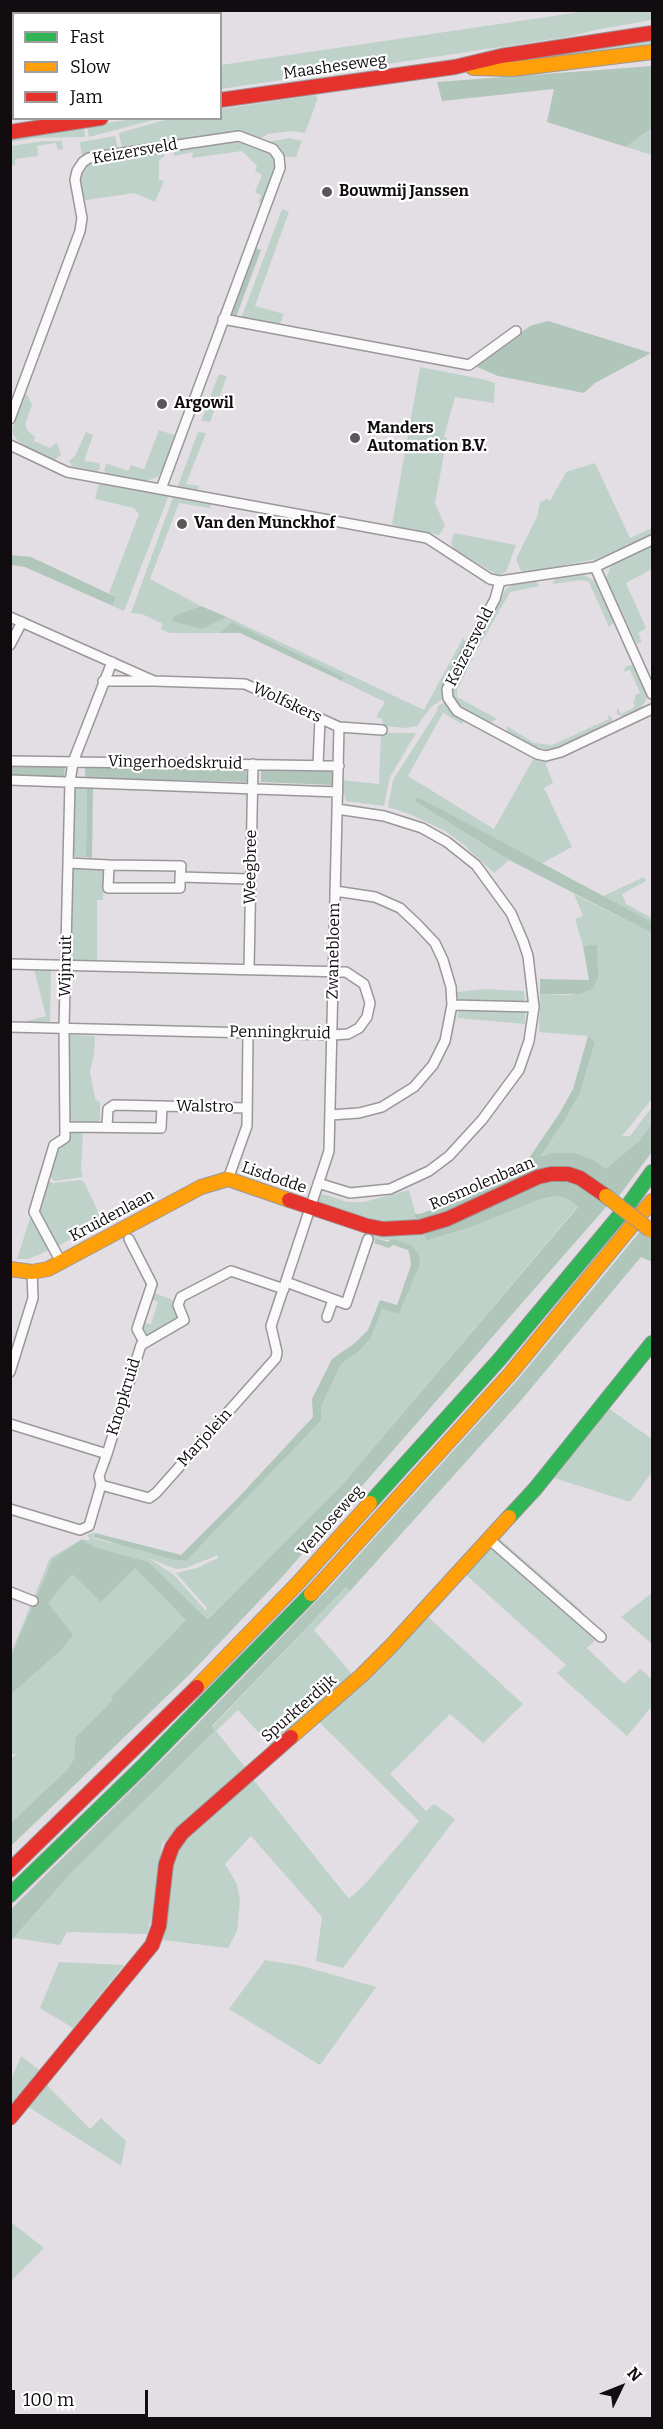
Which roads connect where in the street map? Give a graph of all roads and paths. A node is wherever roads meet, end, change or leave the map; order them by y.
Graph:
1 (652, 33) edge
2 (652, 52) edge
3 (454, 67) junction
4 (222, 100) edge
5 (87, 120) edge
6 (10, 132) edge
7 (223, 319) junction
8 (516, 331) dead end
9 (10, 419) edge
10 (10, 445) edge
11 (161, 489) junction
12 (652, 540) edge
13 (595, 567) junction
14 (500, 580) junction
15 (10, 616) edge
16 (22, 622) junction
17 (11, 644) edge
18 (112, 662) junction
19 (103, 681) junction
20 (154, 681) junction
21 (652, 694) edge
22 (652, 709) edge
23 (320, 719) junction
24 (339, 727) junction
25 (382, 730) dead end
26 (10, 761) edge
27 (73, 762) junction
28 (253, 764) junction
29 (318, 765) junction
30 (339, 766) junction
31 (10, 780) edge
32 (70, 782) junction
33 (252, 790) junction
34 (338, 792) junction
35 (337, 809) junction
36 (68, 863) junction
37 (109, 865) junction
38 (180, 877) junction
39 (250, 879) junction
40 (335, 891) junction
41 (10, 964) edge
42 (66, 965) junction
43 (249, 969) junction
44 (333, 971) junction
45 (452, 1005) junction
46 (534, 1007) junction
47 (10, 1027) edge
48 (64, 1028) junction
49 (248, 1032) junction
50 (333, 1035) junction
51 (162, 1106) junction
52 (248, 1108) junction
53 (330, 1114) junction
54 (107, 1126) junction
55 (65, 1127) junction
56 (652, 1172) edge
57 (228, 1179) junction
58 (318, 1183) junction
59 (652, 1201) edge
60 (310, 1207) junction
61 (651, 1231) edge
62 (129, 1239) dead end
63 (368, 1239) dead end
64 (61, 1262) junction
65 (10, 1269) edge
66 (32, 1272) junction
67 (285, 1286) junction
68 (333, 1300) junction
69 (327, 1317) dead end
70 (144, 1342) junction
71 (652, 1343) edge
72 (10, 1372) edge
73 (10, 1424) edge
74 (106, 1454) junction
75 (101, 1485) junction
76 (10, 1509) edge
77 (490, 1540) junction
78 (10, 1592) edge
79 (33, 1601) dead end
80 (601, 1637) dead end
81 (10, 1870) edge
82 (10, 1895) edge
83 (10, 2118) edge

1 - 3 main road, Maasheseweg
2 - 3 main road, Maasheseweg
3 - 4 main road, Maasheseweg
5 - 6 main road
7 - 8 street
7 - 9 street, Keizersveld
7 - 11 street, Keizersveld
10 - 11 street
11 - 14 street
12 - 13 street
13 - 14 street
13 - 21 street
14 - 22 street, Keizersveld
15 - 16 street, Wolfskers
16 - 17 street
16 - 18 street, Wolfskers
18 - 19 street, Wijnruit
18 - 20 street, Wolfskers
19 - 20 street, Wolfskers
19 - 27 street, Wijnruit
20 - 23 street, Wolfskers
23 - 24 street, Wolfskers
23 - 29 street
24 - 25 street, Wolfskers
24 - 30 street, Zwanebloem
26 - 27 street, Vingerhoedskruid
27 - 28 street, Vingerhoedskruid
27 - 32 street, Wijnruit
28 - 29 street, Vingerhoedskruid
28 - 33 street, Weegbree
29 - 30 street, Vingerhoedskruid
30 - 34 street, Zwanebloem
31 - 32 street, Vingerhoedskruid
32 - 33 street, Vingerhoedskruid
32 - 36 street, Wijnruit
33 - 34 street, Vingerhoedskruid
33 - 39 street, Weegbree
34 - 35 street, Zwanebloem
35 - 40 street, Zwanebloem
35 - 46 street
36 - 37 street
36 - 42 street, Wijnruit
37 - 38 street
37 - 38 street
38 - 39 street
39 - 43 street, Weegbree
40 - 44 street, Zwanebloem
40 - 45 street
41 - 42 street, Penningkruid
42 - 43 street, Penningkruid
42 - 48 street, Wijnruit
43 - 44 street, Penningkruid
44 - 50 street, Zwanebloem
44 - 50 street, Penningkruid
45 - 46 street
45 - 53 street
46 - 58 street
47 - 48 street, Penningkruid
48 - 49 street, Penningkruid
48 - 55 street, Wijnruit
49 - 50 street, Penningkruid
49 - 52 street
50 - 53 street, Zwanebloem
51 - 52 street, Walstro
51 - 54 street, Walstro
51 - 54 street, Walstro
52 - 57 street
53 - 58 street, Zwanebloem
54 - 55 street, Walstro
55 - 64 street, Wijnruit
56 - 81 main road, Venloseweg
57 - 60 main road, Lisdodde
57 - 64 main road, Kruidenlaan
58 - 60 street, Zwanebloem
59 - 82 main road
60 - 61 main road, Rosmolenbaan, bridge
60 - 67 street, Marjolein
62 - 70 street, Knopkruid
63 - 68 street
64 - 66 main road, Kruidenlaan
65 - 66 main road, Kruidenlaan
66 - 72 street
67 - 68 street
67 - 70 street, Knopkruid
67 - 75 street, Marjolein
68 - 69 street
70 - 74 street, Knopkruid
71 - 77 main road, Spurkterdijk
73 - 74 street
74 - 75 street
75 - 76 street
77 - 80 street
77 - 83 main road, Spurkterdijk
78 - 79 street

